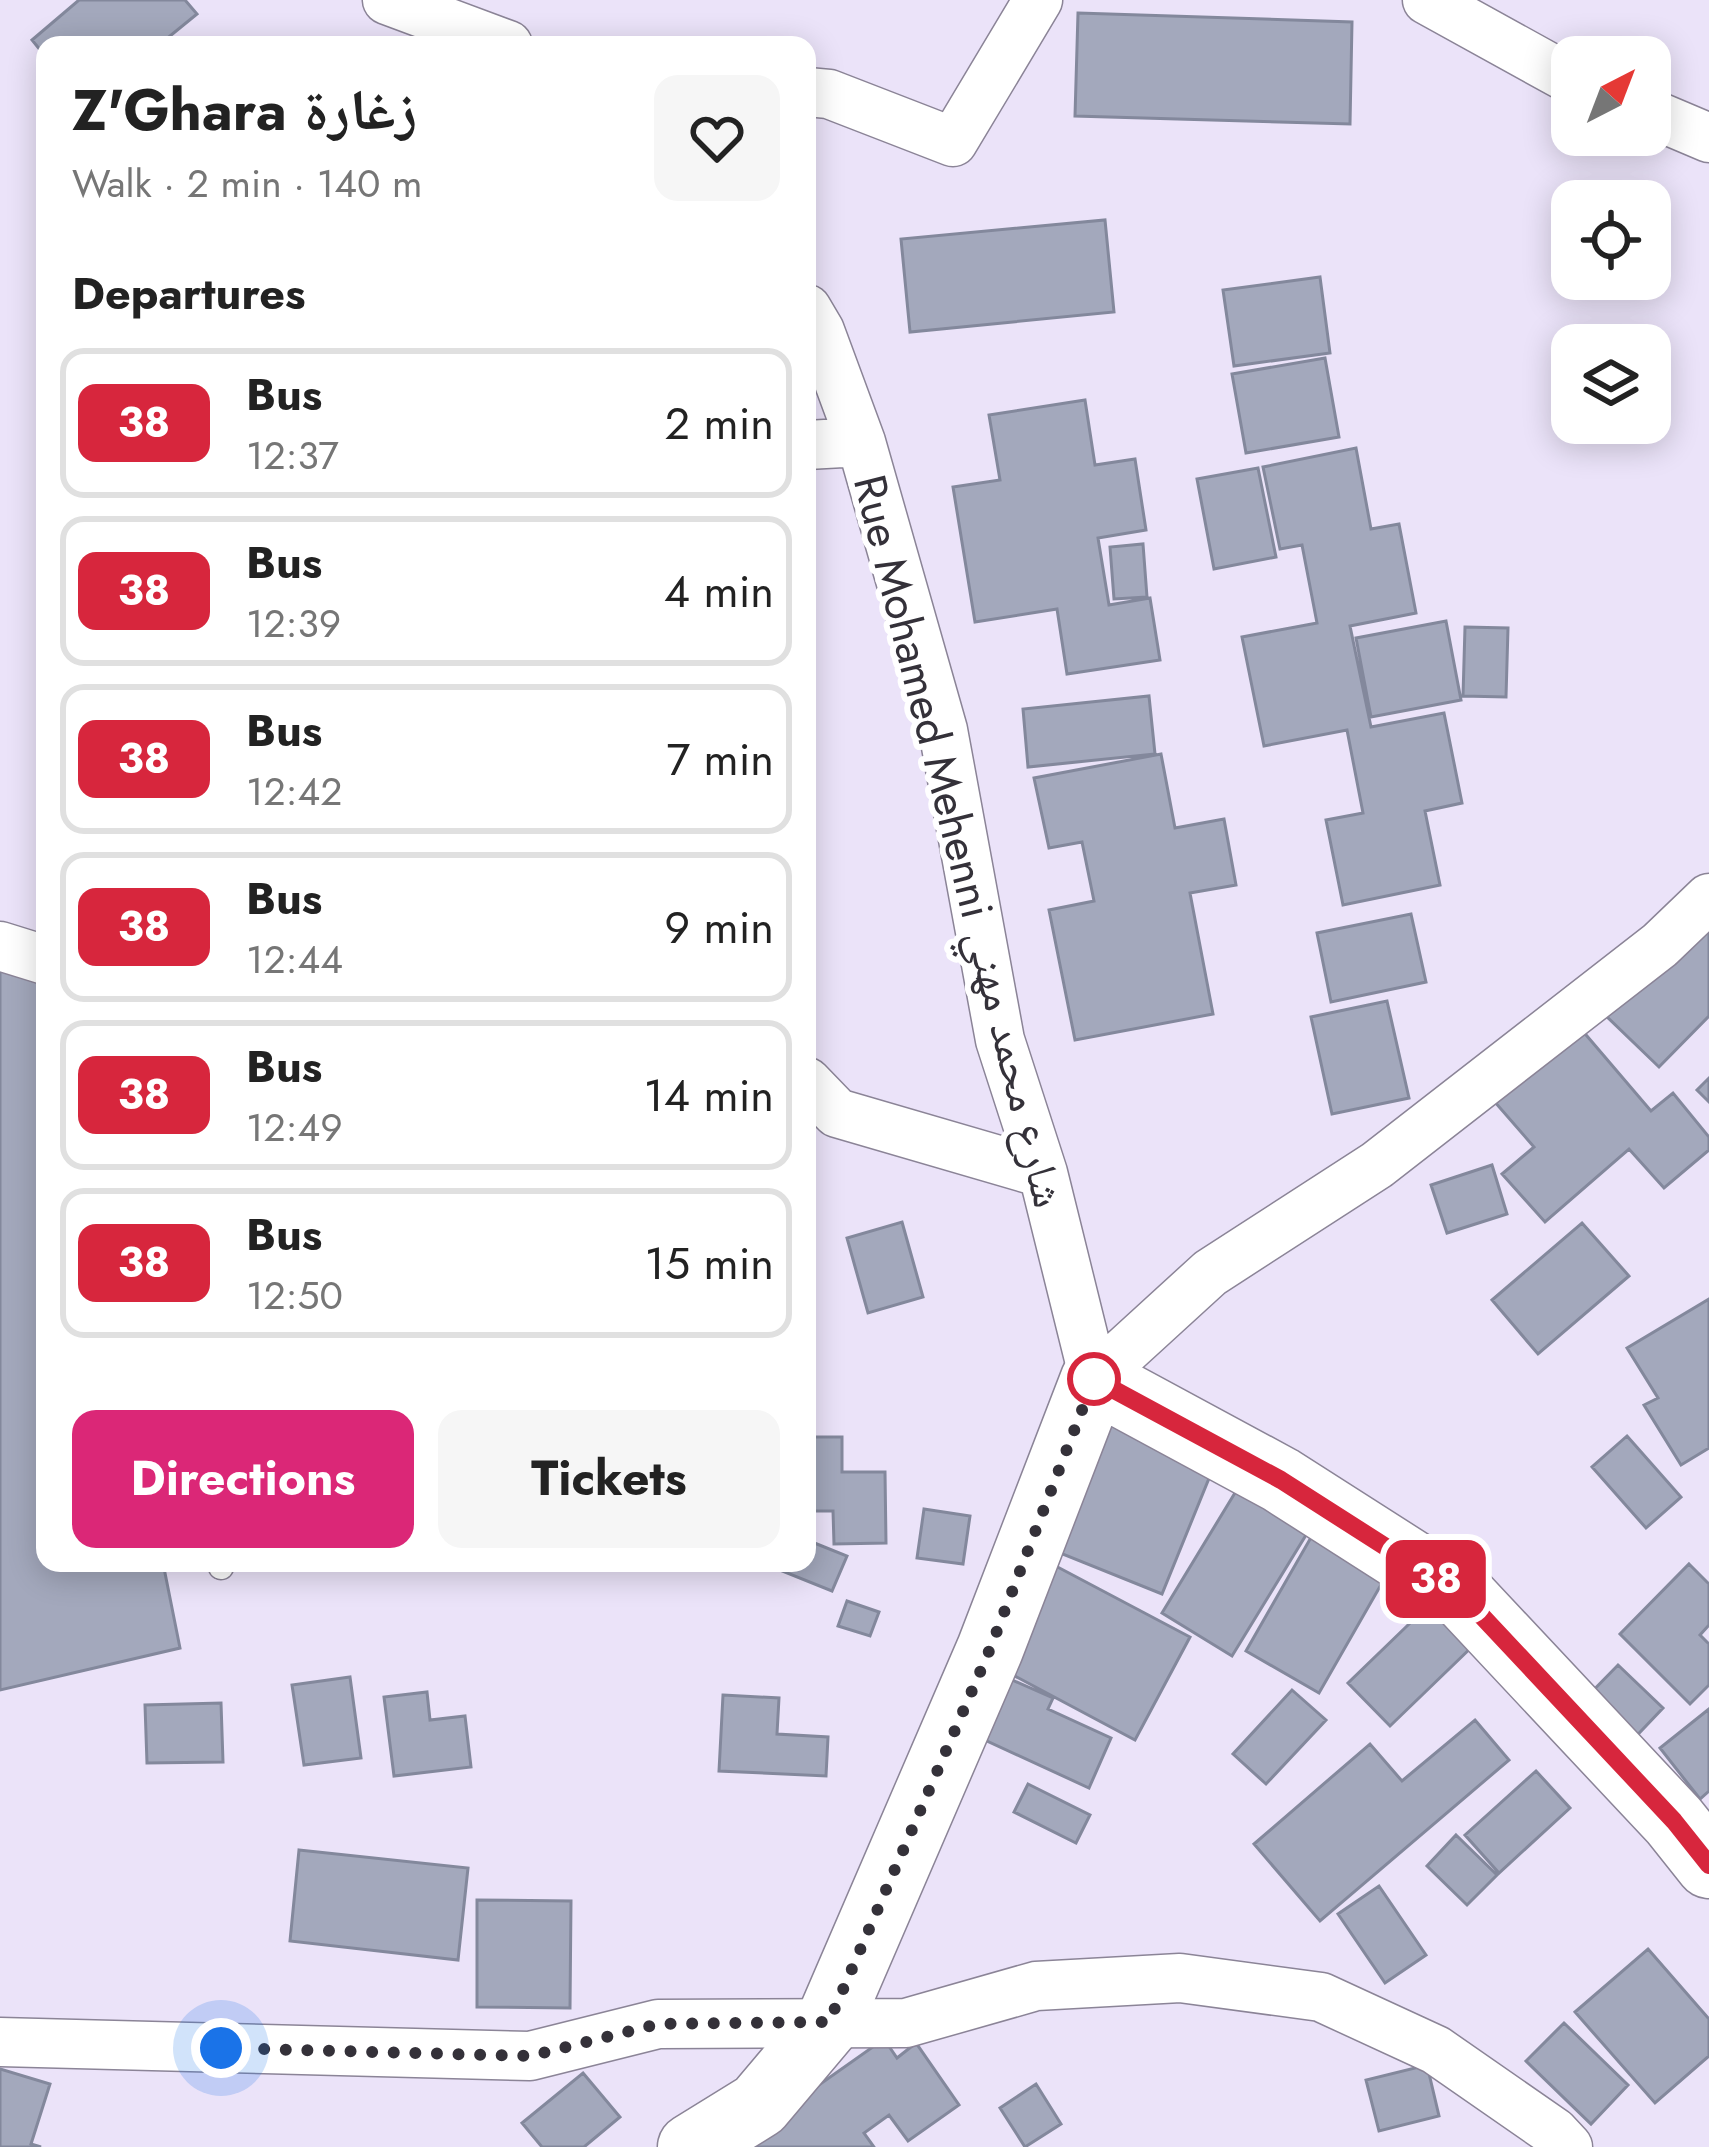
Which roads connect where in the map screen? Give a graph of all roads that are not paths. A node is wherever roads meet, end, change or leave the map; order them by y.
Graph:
1 (388, 0) edge
2 (1038, 0) edge
3 (1427, 0) edge
4 (484, 36) edge
5 (1551, 68) edge
6 (816, 93) edge
7 (1671, 121) edge
8 (1709, 138) edge
9 (816, 325) edge
10 (861, 442) junction
11 (816, 444) edge
12 (1709, 898) edge
13 (0, 946) edge
14 (36, 957) edge
15 (816, 1091) edge
16 (1043, 1173) junction
17 (1094, 1379) junction
18 (1709, 1864) edge
19 (829, 2022) junction
20 (0, 2042) edge
21 (691, 2147) edge
22 (1568, 2147) edge

1 - 4 street
2 - 6 street
3 - 5 street
7 - 8 street
9 - 10 street, Rue Mohamed Mehenni شارع محمد مهني
10 - 11 street
10 - 16 street, Rue Mohamed Mehenni شارع محمد مهني
12 - 17 street
13 - 14 street
15 - 16 street
16 - 17 street, Rue Mohamed Mehenni شارع محمد مهني
17 - 18 street
17 - 19 street
19 - 20 street
19 - 21 street
19 - 22 street

